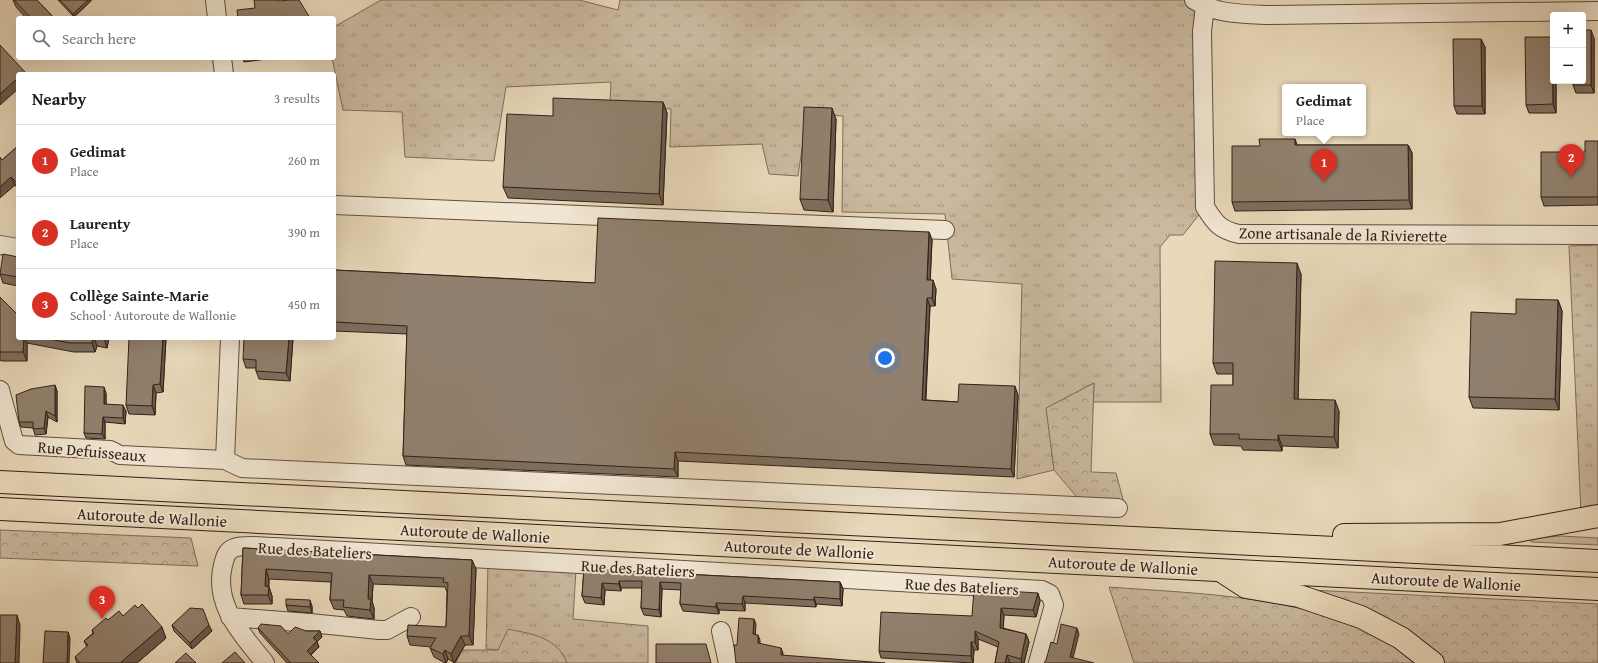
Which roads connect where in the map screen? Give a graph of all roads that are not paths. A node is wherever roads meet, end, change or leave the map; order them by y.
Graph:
1 (215, 0) edge
2 (1199, 3) edge
3 (1598, 11) edge
4 (217, 16) edge
5 (222, 60) edge
6 (224, 72) edge
7 (336, 205) edge
8 (945, 230) dead end
9 (1598, 235) edge
10 (0, 245) edge
11 (16, 248) edge
12 (230, 340) edge
13 (0, 390) edge
14 (225, 460) junction
15 (0, 482) edge
16 (1118, 508) dead end
17 (0, 509) edge
18 (1598, 516) edge
19 (1598, 532) edge
20 (1500, 534) junction
21 (1185, 541) junction
22 (1598, 561) edge
23 (1219, 570) junction
24 (1598, 589) edge
25 (230, 617) junction
26 (411, 617) dead end
27 (721, 631) dead end
28 (265, 663) edge
29 (728, 663) edge
30 (1038, 663) edge
31 (1433, 663) edge

1 - 4 street
2 - 3 street, Zone artisanale de la Rivierette
2 - 9 street, Zone artisanale de la Rivierette
5 - 6 street
7 - 8 street
10 - 11 street
12 - 14 street
13 - 14 street, Rue Defuisseaux
14 - 16 street
15 - 21 highway, Autoroute de Wallonie
17 - 23 highway, Autoroute de Wallonie
18 - 20 highway
19 - 20 highway
20 - 21 highway
21 - 22 highway, Autoroute de Wallonie
23 - 24 highway, Autoroute de Wallonie
23 - 31 highway
25 - 26 street
25 - 28 street
25 - 30 street, Rue des Bateliers
27 - 29 street

